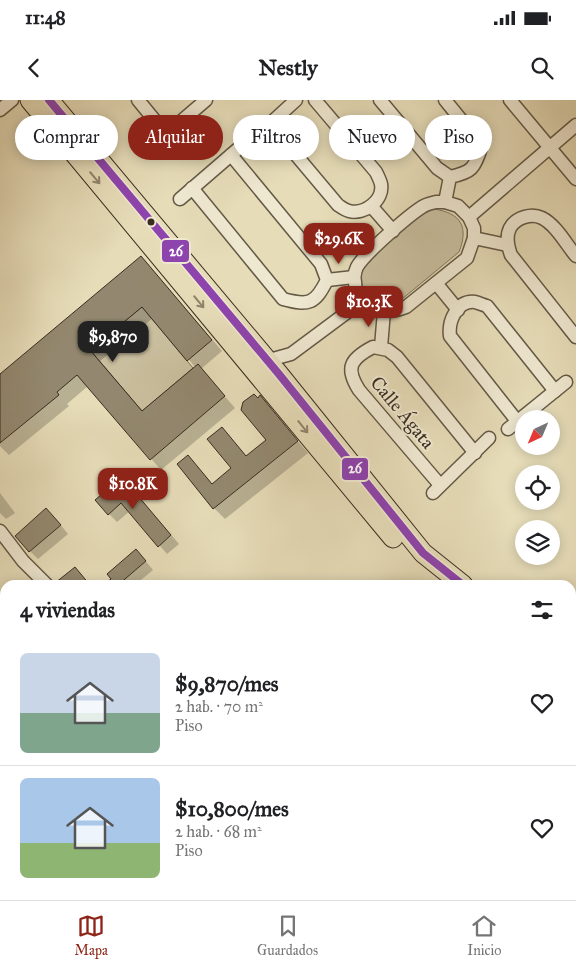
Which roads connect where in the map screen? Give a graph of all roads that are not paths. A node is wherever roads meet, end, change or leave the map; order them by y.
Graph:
1 (12, 100) edge
2 (30, 100) edge
3 (49, 100) edge
4 (138, 100) edge
5 (206, 100) edge
6 (296, 100) edge
7 (315, 100) edge
8 (380, 100) edge
9 (445, 100) edge
10 (510, 100) edge
11 (0, 110) edge
12 (150, 115) edge
13 (188, 115) edge
14 (576, 124) edge
15 (550, 147) junction
16 (231, 155) joint
17 (450, 177) junction
18 (576, 179) edge
19 (192, 188) junction
20 (180, 199) dead end
21 (445, 202) junction
22 (372, 207) junction
23 (469, 217) junction
24 (393, 231) junction
25 (474, 238) junction
26 (507, 245) junction
27 (576, 256) edge
28 (354, 277) junction
29 (327, 280) junction
30 (436, 283) junction
31 (361, 302) junction
32 (458, 310) junction
33 (384, 311) junction
34 (576, 337) edge
35 (381, 347) junction
36 (291, 354) junction
37 (260, 363) junction
38 (566, 382) dead end
39 (278, 385) junction
40 (555, 391) junction
41 (489, 438) dead end
42 (475, 453) junction
43 (0, 532) edge
44 (406, 546) junction
45 (42, 580) edge
46 (437, 580) edge
47 (457, 580) edge

1 - 11 street
2 -> 37 main road
3 - 37 main road
4 - 12 street
5 - 13 street
6 - 22 street
7 - 22 street
8 - 17 street
9 - 17 street
10 - 15 street
14 - 15 street
15 - 18 street
15 - 23 street
16 - 19 street
16 - 29 street
17 - 21 street
19 - 20 street
19 - 29 street
21 - 23 street
21 - 24 street
22 - 24 street
23 - 25 street
24 - 28 street
25 - 26 street
25 - 30 street
26 - 27 street
26 - 34 street
28 - 29 street
28 - 31 street
30 - 32 street
30 - 33 street
31 - 33 street
31 - 36 street
32 - 40 street
32 - 40 street
33 - 35 street, Calle Ágata
35 - 42 street, Calle Ágata
35 - 42 street, Calle Ágata
36 - 37 street
36 - 39 street
37 - 39 main road
38 - 40 street
39 - 44 main road
41 - 42 street
43 - 45 street
44 - 46 main road
44 - 47 main road

